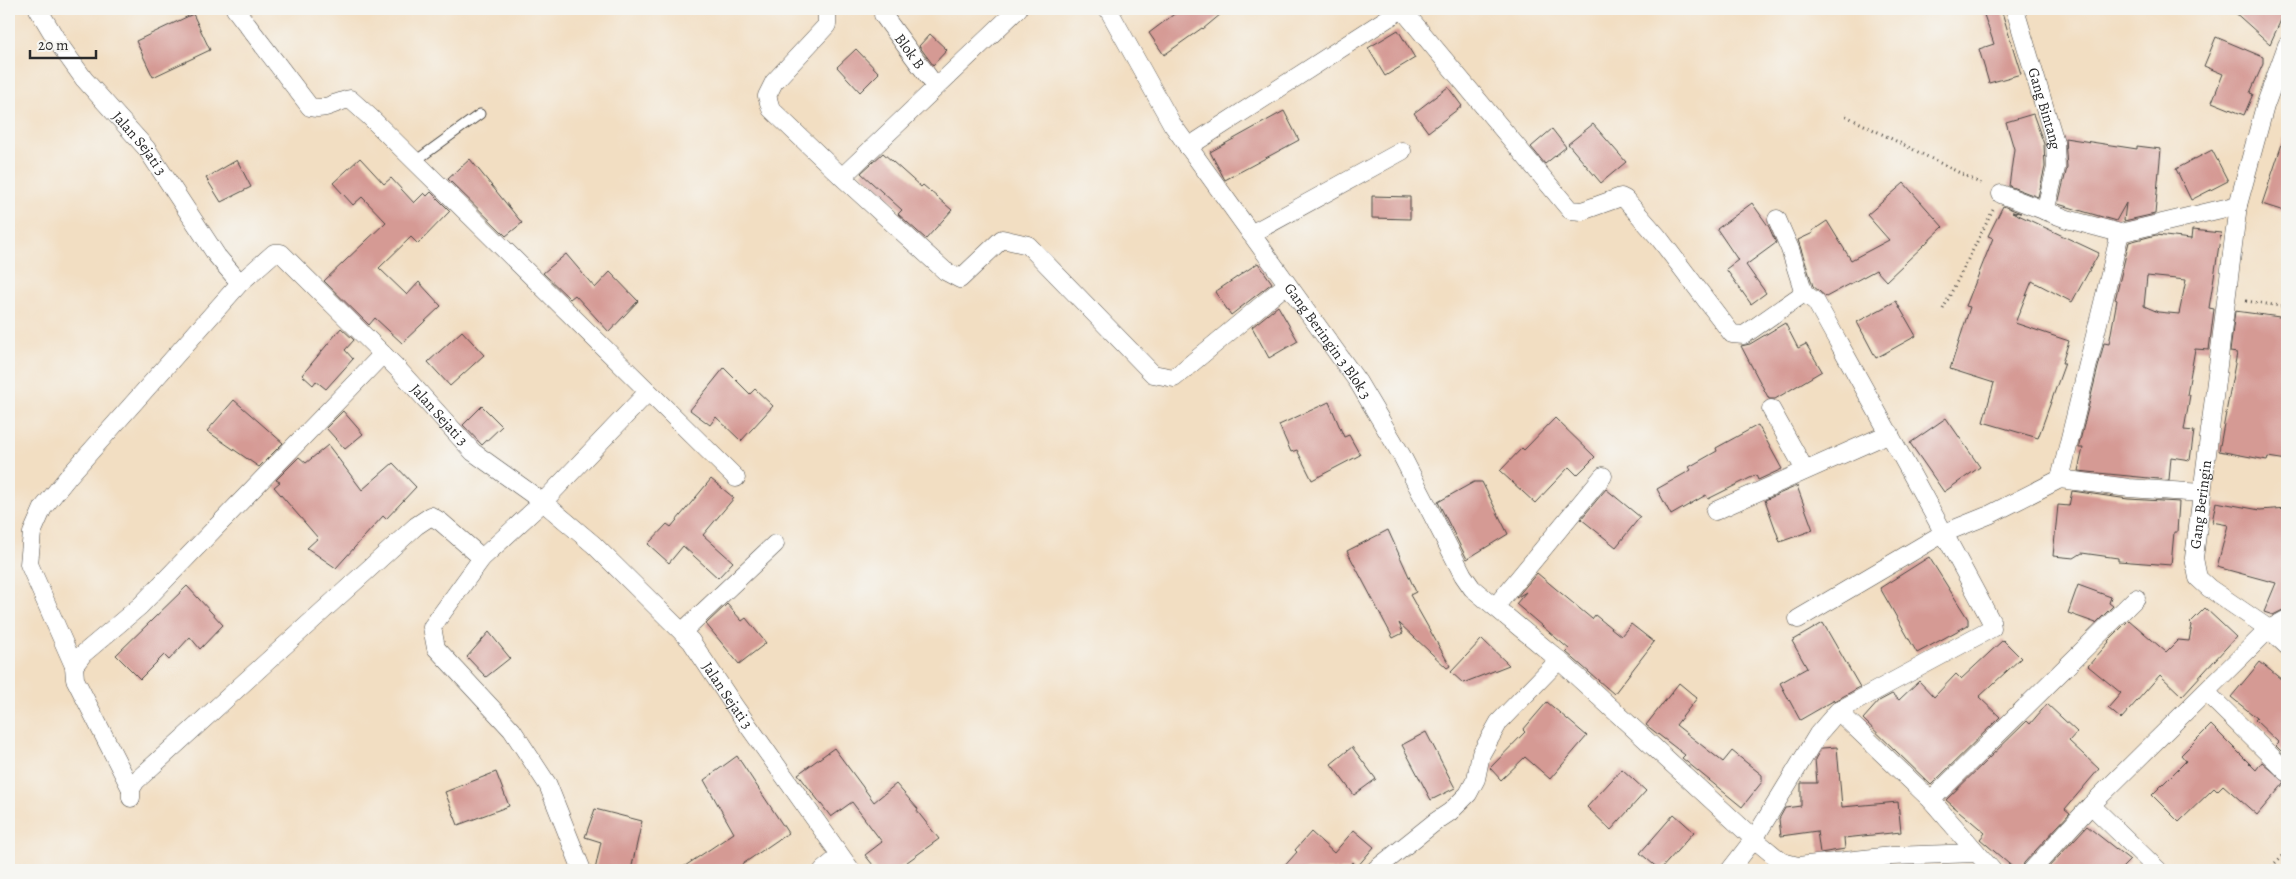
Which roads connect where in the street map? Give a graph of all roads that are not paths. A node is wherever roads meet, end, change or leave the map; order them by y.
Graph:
1 (38, 9) edge
2 (235, 9) edge
3 (827, 9) edge
4 (1018, 9) edge
5 (1108, 9) edge
6 (1402, 9) edge
7 (2017, 9) edge
8 (883, 15) dead end
9 (2287, 45) edge
10 (936, 87) junction
11 (480, 114) dead end
12 (1188, 147) junction
13 (1402, 151) dead end
14 (414, 162) junction
15 (842, 177) junction
16 (2001, 194) road end
17 (2238, 205) junction
18 (2045, 211) junction
19 (1777, 219) dead end
20 (2120, 232) junction
21 (1251, 234) junction
22 (240, 283) junction
23 (1287, 284) junction
24 (1804, 293) junction
25 (383, 354) junction
26 (648, 392) junction
27 (1771, 409) dead end
28 (1890, 433) junction
29 (1805, 470) junction
30 (1603, 476) dead end
31 (736, 478) dead end
32 (2060, 479) junction
33 (2202, 493) junction
34 (543, 502) junction
35 (1715, 511) dead end
36 (1944, 533) junction
37 (775, 544) dead end
38 (482, 558) junction
39 (2136, 598) dead end
40 (1495, 607) junction
41 (2287, 619) edge
42 (1798, 620) dead end
43 (2269, 629) junction
44 (682, 632) junction
45 (2287, 646) edge
46 (1559, 660) junction
47 (74, 666) junction
48 (2206, 692) junction
49 (1838, 711) junction
50 (2287, 772) edge
51 (1932, 800) junction
52 (2091, 805) junction
53 (1754, 839) junction
54 (1976, 853) junction
55 (840, 856) junction
56 (582, 870) edge
57 (823, 870) edge
58 (851, 870) edge
59 (1375, 870) edge
60 (1730, 870) edge
61 (1992, 870) edge
62 (2032, 870) edge
63 (2158, 870) edge

1 - 22 street, Jalan Sejati 3
2 - 14 street
3 - 15 street
4 - 10 street
5 - 12 street, Gang Beringin 3 Blok 3
6 - 12 street
6 - 24 street
7 - 18 street, Gang Bintang
8 - 10 street, Blok B
9 - 17 street, Gang Beringin
10 - 15 street
11 - 14 lane
12 - 21 street, Gang Beringin 3 Blok 3
13 - 21 street
14 - 26 street
15 - 23 street
16 - 18 street
17 - 20 street
17 - 33 street, Gang Beringin
18 - 20 street
19 - 24 street
20 - 32 street
21 - 23 street, Gang Beringin 3 Blok 3
22 - 25 street, Jalan Sejati 3
22 - 47 street
23 - 40 street, Gang Beringin 3 Blok 3
24 - 28 street
25 - 34 street, Jalan Sejati 3
25 - 47 street
26 - 31 street
26 - 34 street
27 - 29 street
28 - 29 street
28 - 36 street
29 - 35 street
30 - 40 street
32 - 33 street
32 - 36 street
33 - 43 street, Gang Beringin
34 - 38 street
34 - 44 street, Jalan Sejati 3
36 - 42 street
36 - 49 street
37 - 44 street
38 - 47 street
38 - 56 street
39 - 51 street
40 - 46 street, Gang Beringin 3 Blok 3
41 - 43 street
43 - 45 street, Gang Beringin
43 - 48 street
44 - 55 street, Jalan Sejati 3
46 - 53 street, Gang Beringin 3 Blok 3
46 - 59 street
48 - 50 street
48 - 52 street
49 - 51 street
49 - 53 street
51 - 54 street
52 - 62 street
52 - 63 street
53 - 54 street, Gang Beringin 3 Blok 3
53 - 60 street
54 - 61 street
55 - 57 street
55 - 58 street, Jalan Sejati 3

